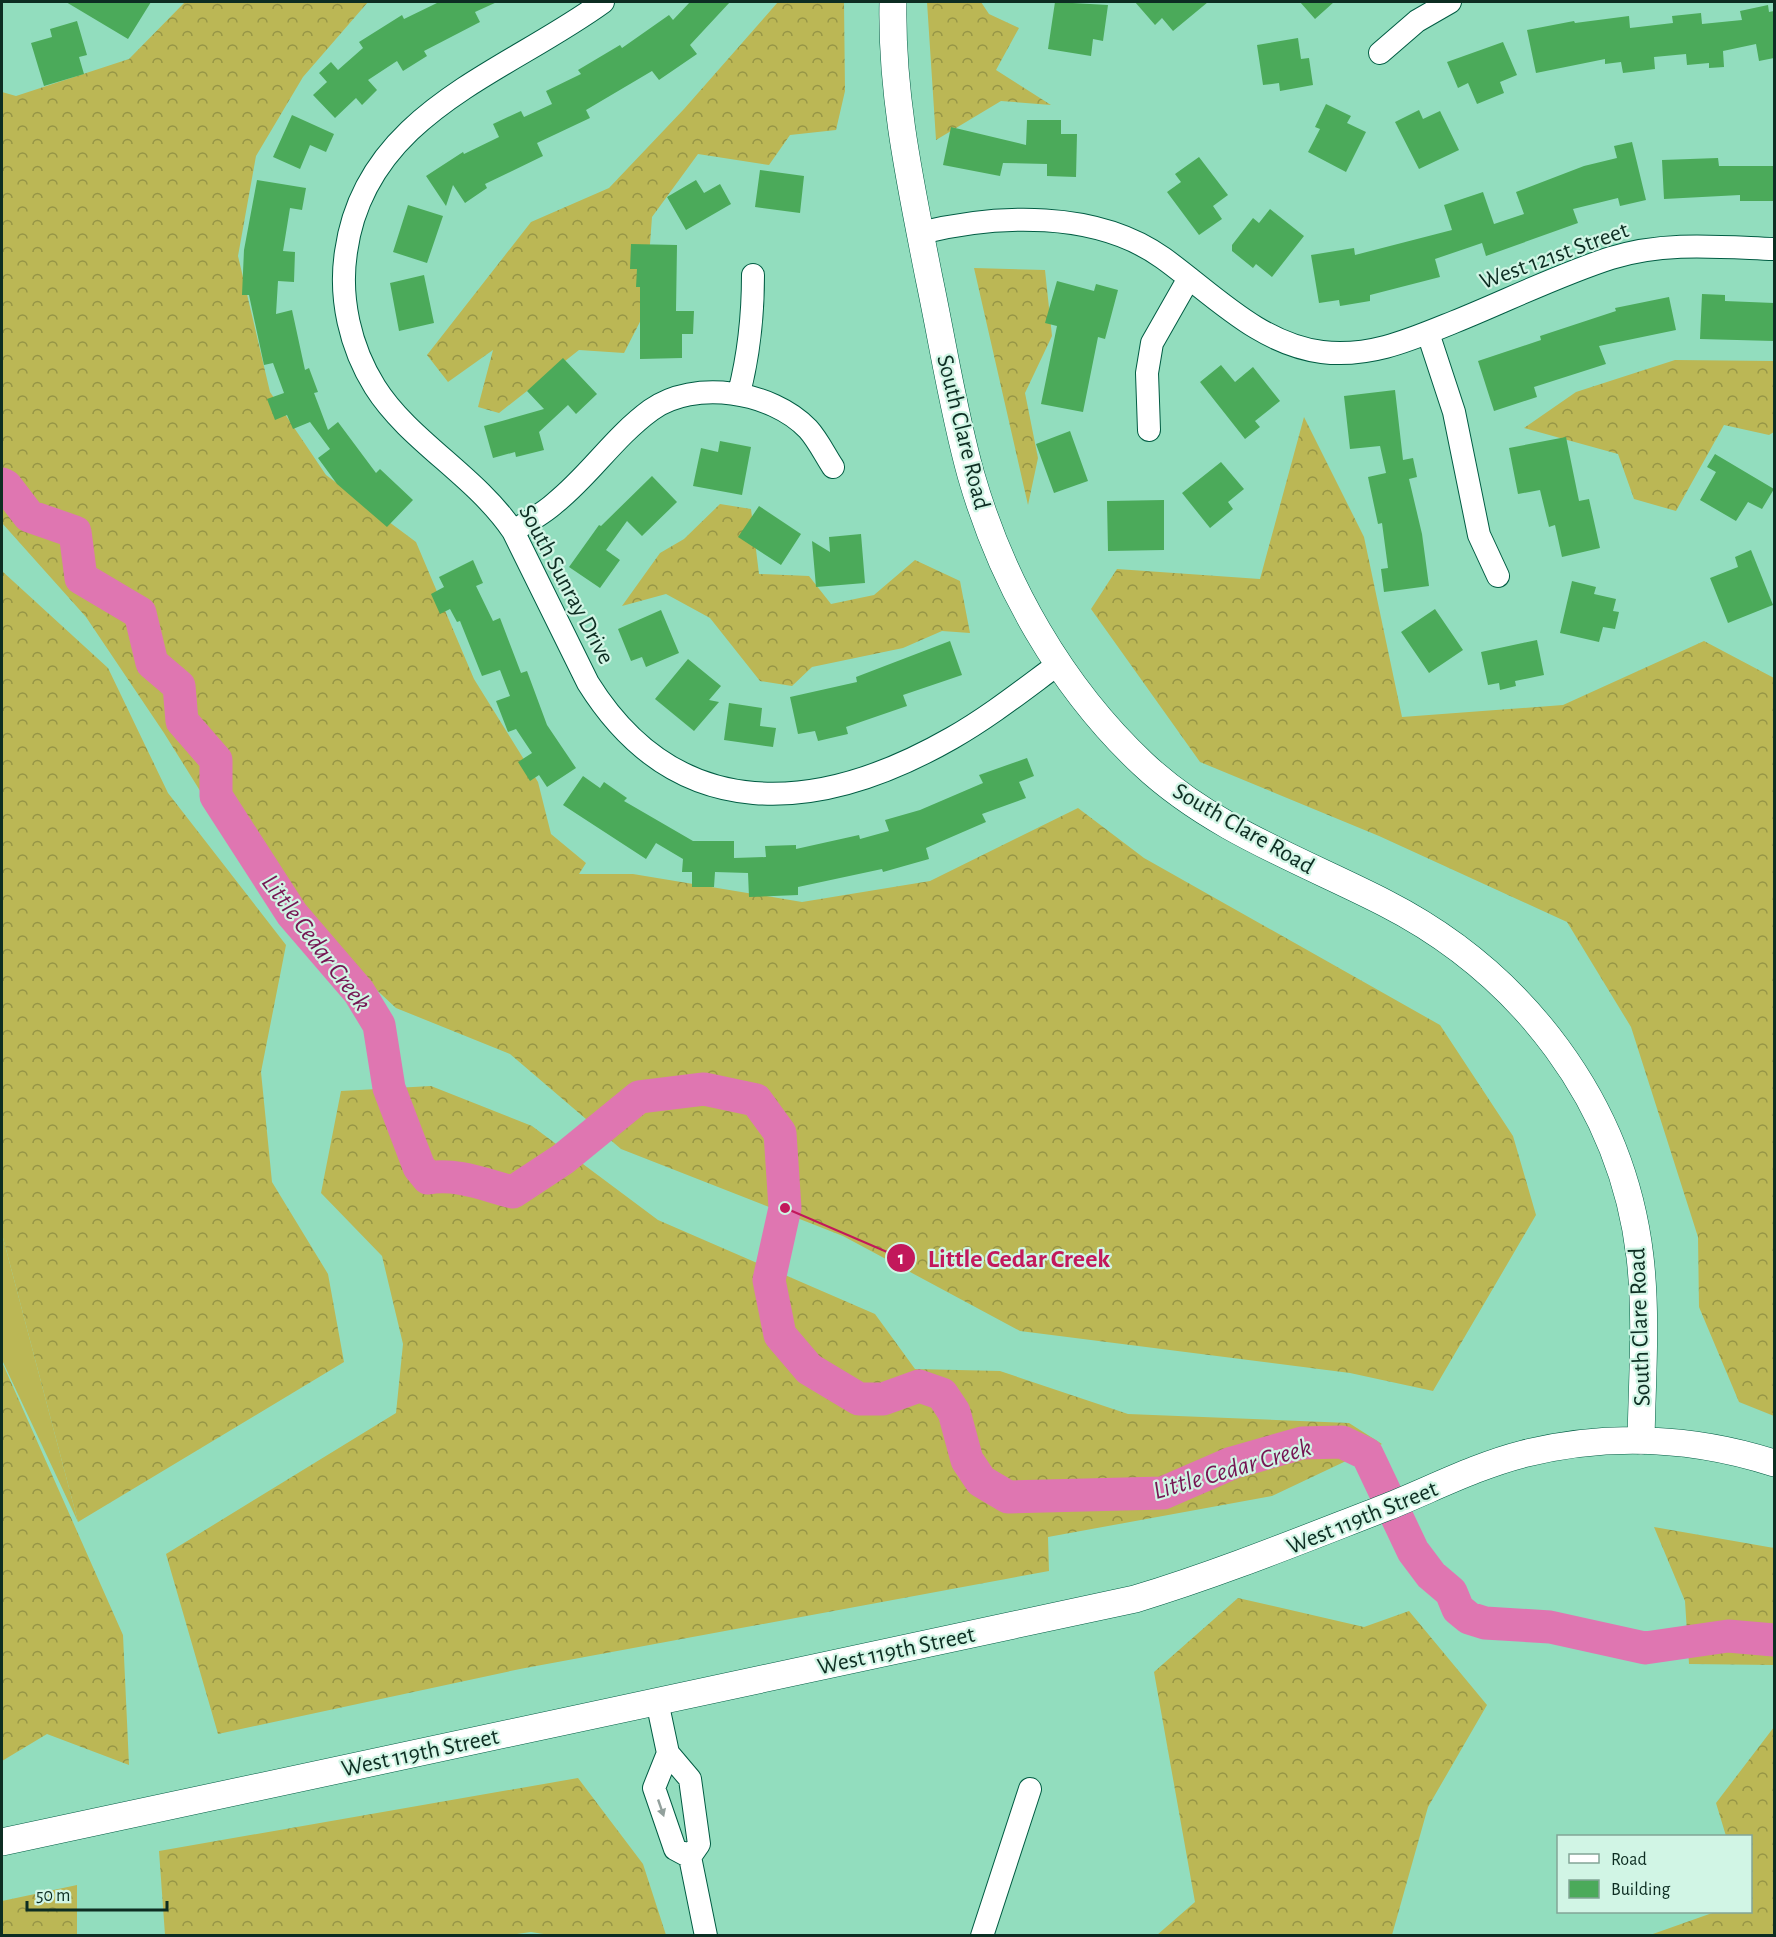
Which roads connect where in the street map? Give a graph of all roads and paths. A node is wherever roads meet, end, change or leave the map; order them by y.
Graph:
1 (603, 2) edge
2 (893, 2) edge
3 (1450, 2) edge
4 (1380, 53) dead end
5 (920, 233) junction
6 (1774, 249) edge
7 (753, 275) dead end
8 (1189, 278) junction
9 (1428, 333) junction
10 (740, 393) junction
11 (1149, 430) dead end
12 (833, 467) dead end
13 (513, 531) junction
14 (1498, 576) dead end
15 (1057, 665) junction
16 (1641, 1441) junction
17 (1774, 1463) edge
18 (657, 1701) junction
19 (668, 1753) junction
20 (1030, 1789) dead end
21 (2, 1842) edge
22 (690, 1857) junction
23 (706, 1935) edge
24 (982, 1935) edge

1 - 13 street, South Sunray Drive
2 - 5 street, South Clare Road
3 - 4 street
5 - 8 street, West 121st Street
5 - 15 street, South Clare Road
6 - 9 street, West 121st Street
7 - 10 street
8 - 9 street, West 121st Street
8 - 11 street
9 - 14 street
10 - 12 street
10 - 13 street
13 - 15 street, South Sunray Drive
15 - 16 street, South Clare Road
16 - 17 street, West 119th Street
16 - 18 street, West 119th Street
18 - 19 street
18 - 21 street, West 119th Street
19 - 22 street
19 -> 22 street
20 - 24 street
22 - 23 street

